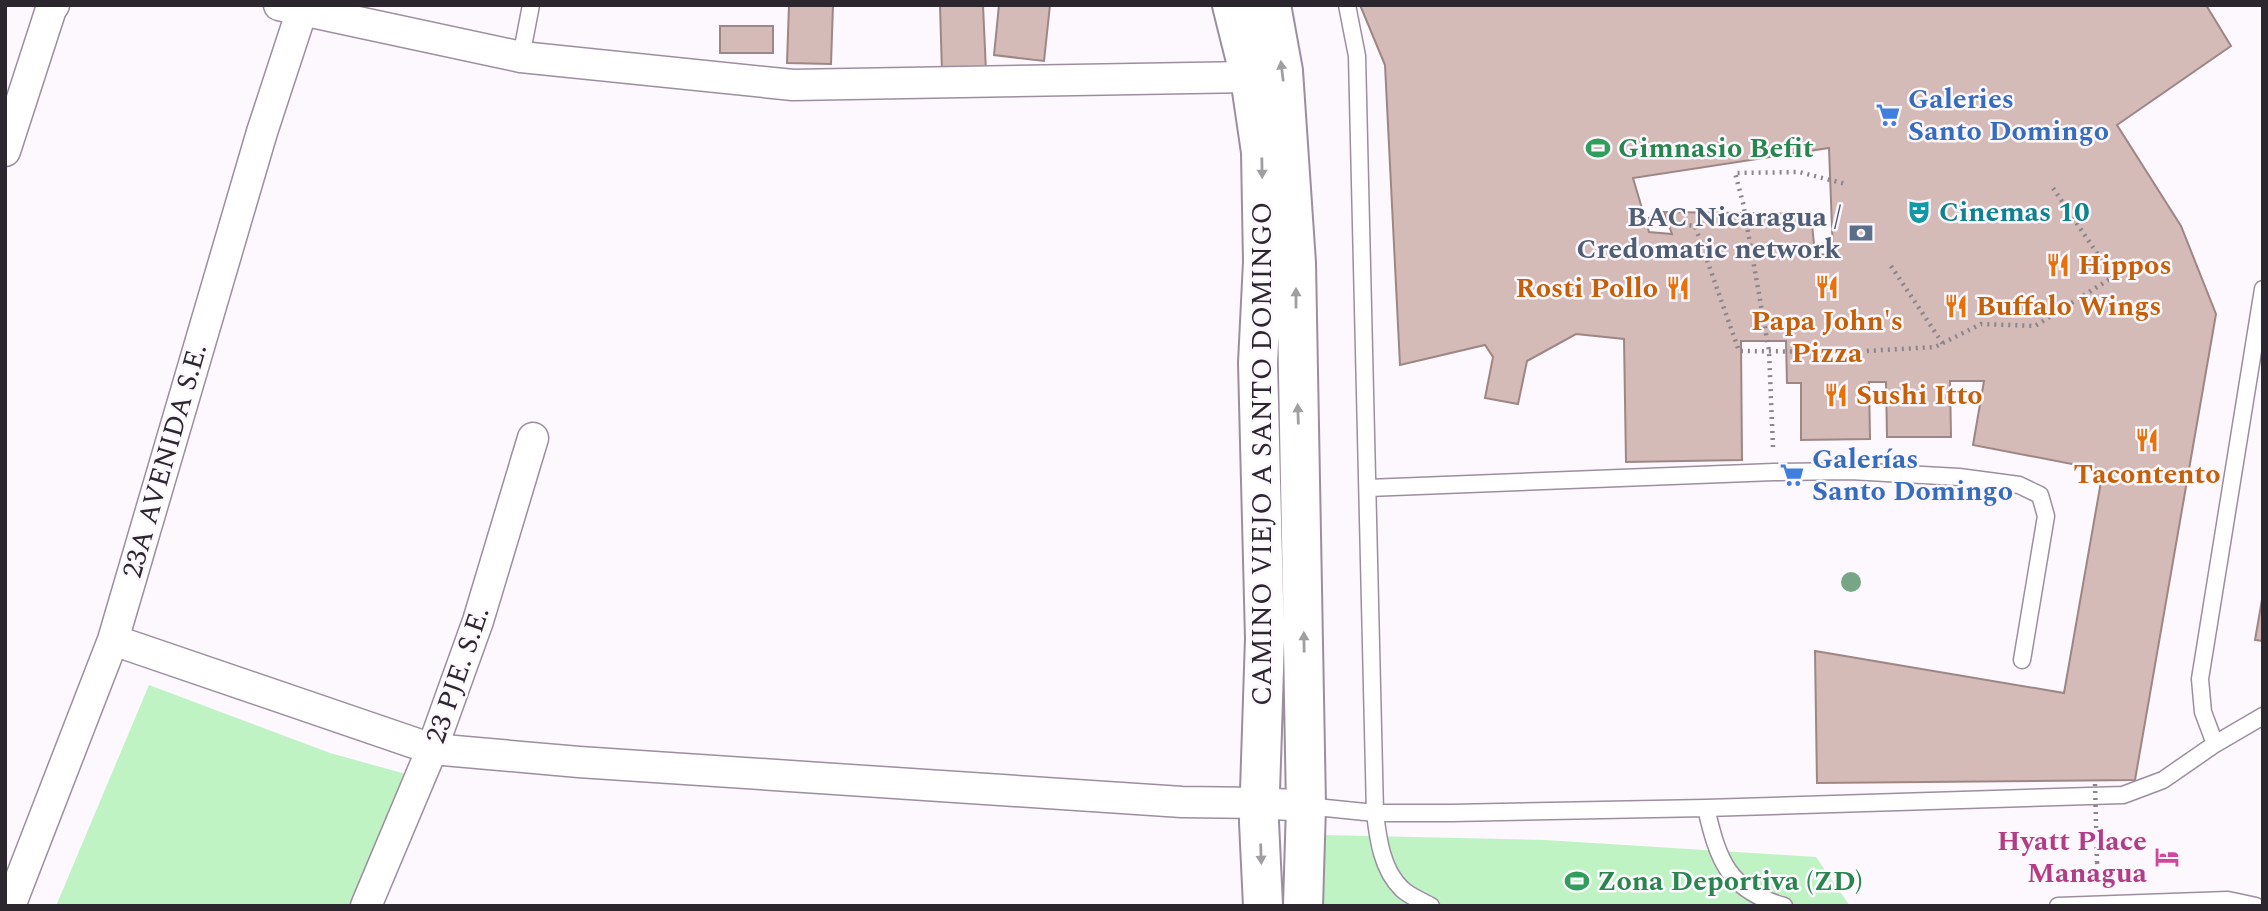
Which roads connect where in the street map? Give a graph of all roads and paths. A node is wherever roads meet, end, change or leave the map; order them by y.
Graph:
1 (54, 5) edge
2 (531, 5) edge
3 (1232, 5) edge
4 (1271, 5) edge
5 (1347, 5) edge
6 (290, 8) edge
7 (521, 57) junction
8 (1250, 77) junction
9 (5, 151) edge
10 (1846, 184) dead end
11 (2053, 188) dead end
12 (1641, 218) dead end
13 (1891, 266) dead end
14 (2263, 289) edge
15 (1943, 344) junction
16 (1769, 351) junction
17 (533, 438) dead end
18 (1774, 472) junction
19 (1368, 488) junction
20 (1265, 638) junction
21 (113, 640) junction
22 (2022, 660) dead end
23 (2263, 716) edge
24 (2215, 744) junction
25 (432, 750) junction
26 (2095, 784) dead end
27 (1261, 803) junction
28 (1306, 806) junction
29 (1706, 808) junction
30 (1375, 813) junction
31 (2097, 862) dead end
32 (10, 906) edge
33 (366, 906) edge
34 (1263, 906) edge
35 (1303, 906) edge
36 (1431, 906) edge
37 (1784, 906) edge
38 (2058, 906) edge
39 (2256, 906) edge

1 - 9 street
2 - 7 lane
3 - 8 street, CAMINO VIEJO A SANTO DOMINGO
28 -> 4 street, CAMINO VIEJO A SANTO DOMINGO
5 - 19 lane
6 - 7 street
6 - 21 street, 23A AVENIDA S.E.
7 - 8 street
8 -> 20 street, CAMINO VIEJO A SANTO DOMINGO
10 - 16 path
11 - 15 path
12 - 16 path
13 - 15 path
14 - 24 lane
15 - 16 path
16 - 18 path
17 - 25 street, 23 PJE. S.E.
18 - 19 lane
18 - 22 lane
19 - 30 lane
20 - 27 street, CAMINO VIEJO A SANTO DOMINGO
20 - 28 street
21 - 25 street
21 - 32 street, 23A AVENIDA S.E.
23 - 24 lane
24 - 29 lane
25 - 27 street
25 - 33 street, 23 PJE. S.E.
26 - 31 path, bridge
27 - 28 street
27 -> 34 street, CAMINO VIEJO A SANTO DOMINGO
28 - 30 lane
28 - 35 street, CAMINO VIEJO A SANTO DOMINGO
29 - 30 lane
29 - 37 lane
30 - 36 lane
38 - 39 lane

